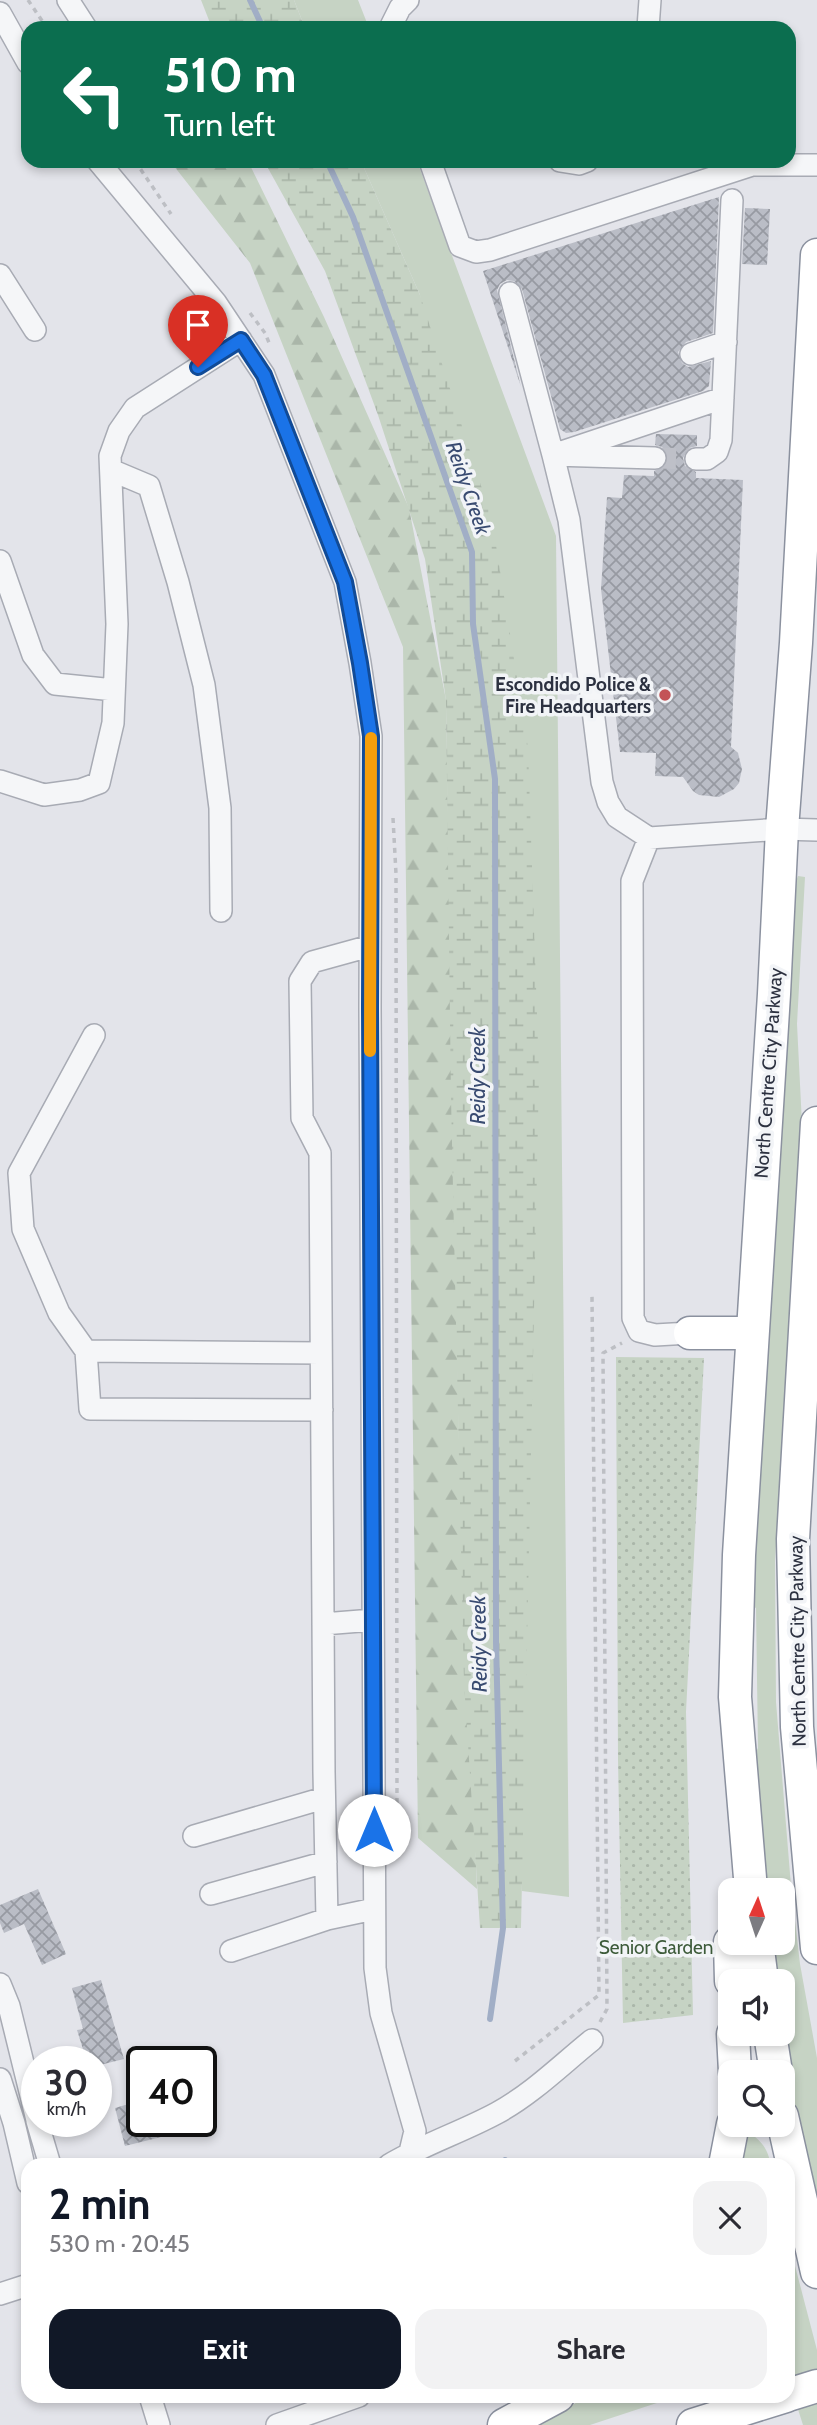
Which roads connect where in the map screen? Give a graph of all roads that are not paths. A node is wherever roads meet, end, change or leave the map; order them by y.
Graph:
1 (68, 0) edge
2 (408, 0) edge
3 (650, 0) edge
4 (0, 13) edge
5 (82, 21) edge
6 (394, 21) edge
7 (648, 21) edge
8 (6, 38) edge
9 (21, 55) edge
10 (796, 165) edge
11 (817, 165) edge
12 (104, 168) edge
13 (432, 168) edge
14 (743, 168) edge
15 (732, 200) dead end
16 (817, 256) edge
17 (0, 275) edge
18 (510, 293) dead end
19 (34, 330) dead end
20 (241, 340) junction
21 (726, 342) junction
22 (691, 354) dead end
23 (723, 398) junction
24 (553, 455) junction
25 (654, 458) tunnel mouth
26 (696, 459) tunnel mouth
27 (111, 470) junction
28 (0, 561) edge
29 (114, 690) junction
30 (0, 781) edge
31 (782, 829) junction
32 (817, 830) edge
33 (649, 838) junction
34 (221, 911) dead end
35 (370, 946) junction
36 (94, 1035) dead end
37 (817, 1123) edge
38 (690, 1333) joint
39 (751, 1333) junction
40 (86, 1351) junction
41 (321, 1353) junction
42 (321, 1410) junction
43 (373, 1620) junction
44 (323, 1624) junction
45 (735, 1697) junction
46 (324, 1798) junction
47 (194, 1836) dead end
48 (326, 1862) junction
49 (730, 1878) edge
50 (750, 1878) edge
51 (211, 1894) dead end
52 (374, 1909) junction
53 (327, 1919) junction
54 (817, 1948) edge
55 (231, 1951) dead end
56 (0, 1984) edge
57 (592, 2040) road end
58 (21, 2055) edge
59 (0, 2079) edge
60 (42, 2137) edge
61 (730, 2137) edge
62 (787, 2137) edge
63 (410, 2152) junction
64 (22, 2158) edge
65 (48, 2158) edge
66 (400, 2158) edge
67 (726, 2158) edge
68 (791, 2158) edge
69 (795, 2174) edge
70 (817, 2272) edge
71 (21, 2287) edge
72 (0, 2294) edge
73 (152, 2403) edge
74 (339, 2403) edge
75 (545, 2403) edge
76 (762, 2403) edge
77 (159, 2425) edge
78 (277, 2425) edge
79 (504, 2425) edge
80 (693, 2425) edge

1 - 5 street
2 - 6 street
3 - 7 street
4 - 8 street
8 - 9 street
10 - 11 street
12 - 20 street
13 - 14 street
15 - 21 street
16 - 31 highway, North Centre City Parkway
17 - 19 street
18 - 24 street
20 - 27 street
20 - 35 street
21 - 22 street
21 - 23 street
23 - 24 street
23 - 26 street
24 - 25 street
24 - 33 street
27 - 29 street
27 - 34 street
28 - 29 street
29 - 30 street
31 - 32 street
31 - 33 street
31 - 39 highway, North Centre City Parkway
33 - 38 street
35 - 41 street
35 - 43 street
36 - 40 street
37 - 54 highway, North Centre City Parkway
38 - 39 highway
39 - 45 highway, North Centre City Parkway
40 - 41 street
40 - 42 street
41 - 42 street
42 - 44 street
43 - 44 street
43 - 52 street
44 - 46 street
45 - 49 highway
45 - 50 highway, North Centre City Parkway
46 - 47 street
46 - 48 street
48 - 51 street
48 - 53 street
52 - 53 street
52 - 63 street
53 - 55 street
56 - 58 street
57 - 63 street
59 - 64 street
60 - 65 street
61 - 67 highway
62 - 68 highway
63 - 66 street
69 - 70 highway
71 - 72 street
73 - 77 street
74 - 78 street
75 - 79 highway
76 - 80 highway

